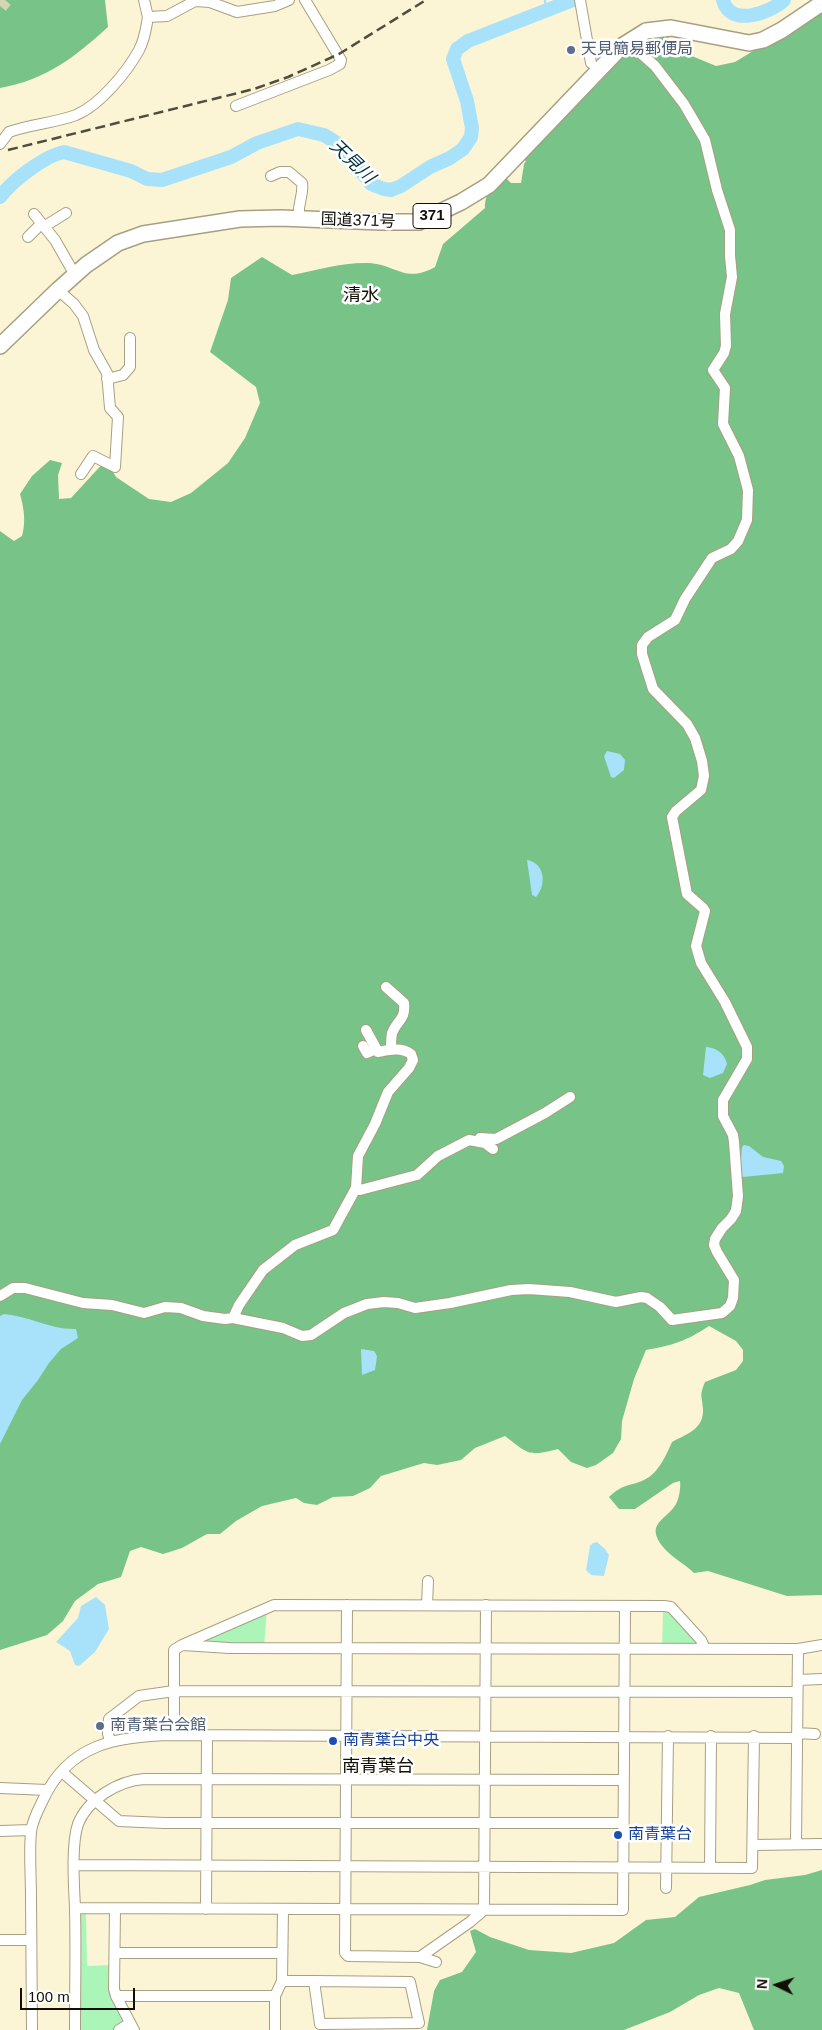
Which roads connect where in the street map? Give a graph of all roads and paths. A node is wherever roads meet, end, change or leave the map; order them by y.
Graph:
1 (144, 0) edge
2 (235, 0) edge
3 (289, 0) edge
4 (305, 0) edge
5 (580, 1) edge
6 (822, 3) edge
7 (232, 11) junction
8 (148, 17) junction
9 (628, 42) junction
10 (591, 63) dead end
11 (236, 106) dead end
12 (0, 144) edge
13 (272, 176) dead end
14 (66, 213) dead end
15 (34, 214) dead end
16 (300, 218) junction
17 (43, 225) junction
18 (28, 237) dead end
19 (75, 275) junction
20 (58, 290) junction
21 (130, 338) dead end
22 (0, 346) edge
23 (108, 383) junction
24 (99, 397) dead end
25 (81, 474) dead end
26 (386, 987) dead end
27 (366, 1030) dead end
28 (389, 1038) dead end
29 (362, 1046) dead end
30 (376, 1049) junction
31 (390, 1050) junction
32 (570, 1097) dead end
33 (469, 1140) junction
34 (494, 1149) dead end
35 (356, 1188) junction
36 (0, 1296) edge
37 (233, 1318) junction
38 (428, 1581) dead end
39 (347, 1605) junction
40 (427, 1605) junction
41 (486, 1605) junction
42 (625, 1606) junction
43 (182, 1645) junction
44 (822, 1645) edge
45 (347, 1648) junction
46 (486, 1649) junction
47 (624, 1649) junction
48 (705, 1649) junction
49 (798, 1649) junction
50 (798, 1680) junction
51 (822, 1680) edge
52 (174, 1691) junction
53 (347, 1692) junction
54 (485, 1692) junction
55 (624, 1692) junction
56 (797, 1692) junction
57 (815, 1734) dead end
58 (174, 1735) junction
59 (797, 1735) junction
60 (208, 1736) junction
61 (485, 1736) junction
62 (623, 1736) junction
63 (668, 1736) junction
64 (710, 1736) junction
65 (754, 1736) junction
66 (347, 1737) junction
67 (110, 1741) junction
68 (62, 1772) junction
69 (207, 1779) junction
70 (346, 1780) junction
71 (485, 1780) junction
72 (623, 1780) junction
73 (0, 1788) edge
74 (47, 1790) junction
75 (94, 1801) junction
76 (207, 1823) junction
77 (622, 1823) junction
78 (345, 1824) junction
79 (485, 1824) junction
80 (31, 1830) junction
81 (0, 1831) edge
82 (796, 1844) junction
83 (822, 1844) edge
84 (753, 1845) junction
85 (75, 1865) junction
86 (207, 1866) junction
87 (346, 1866) junction
88 (485, 1866) junction
89 (624, 1867) junction
90 (666, 1868) junction
91 (710, 1868) junction
92 (666, 1888) dead end
93 (75, 1908) junction
94 (116, 1909) junction
95 (206, 1909) junction
96 (282, 1910) junction
97 (347, 1910) junction
98 (484, 1910) junction
99 (0, 1940) edge
100 (30, 1940) junction
101 (115, 1953) junction
102 (282, 1953) junction
103 (420, 1956) junction
104 (436, 1962) dead end
105 (282, 1982) junction
106 (314, 1982) junction
107 (116, 1996) junction
108 (275, 1996) junction
109 (132, 2027) edge
110 (32, 2030) edge
111 (75, 2030) edge
112 (119, 2030) edge
113 (275, 2030) edge

1 - 8 street
2 - 7 street
3 - 7 street
4 - 11 street
5 - 10 street
6 - 9 highway, 国道371号 / 371
7 - 8 street
8 - 12 street
9 - 16 highway, 国道371号 / 371
9 - 37 street
13 - 16 street
14 - 17 street
15 - 17 street
16 - 19 highway, 国道371号 / 371
17 - 18 street
17 - 19 street
19 - 20 highway, 国道371号 / 371
20 - 22 highway, 国道371号 / 371
20 - 23 street
21 - 23 street
23 - 24 street
23 - 25 street
26 - 31 street
27 - 30 street
28 - 31 street
29 - 30 street
30 - 31 street
31 - 35 street
32 - 33 street
33 - 34 street
33 - 35 street
35 - 37 street
36 - 37 street
38 - 40 street
39 - 40 street
39 - 43 street
39 - 45 street
40 - 41 street
41 - 42 street
41 - 46 street
42 - 47 street
42 - 48 street
43 - 45 street
43 - 52 street
44 - 49 street
45 - 46 street
45 - 53 street
46 - 47 street
46 - 54 street
47 - 48 street
47 - 55 street
48 - 49 street
49 - 50 street
50 - 51 street
50 - 56 street
52 - 53 street
52 - 58 street
52 - 67 street
53 - 54 street
53 - 66 street
54 - 55 street
54 - 61 street
55 - 56 street
55 - 62 street
56 - 59 street
57 - 59 street
58 - 60 street
58 - 67 street
59 - 65 street
59 - 82 street
60 - 66 street
60 - 69 street
61 - 62 street
61 - 66 street
61 - 71 street
62 - 63 street
62 - 72 street
63 - 64 street
63 - 90 street
64 - 65 street
64 - 91 street
65 - 84 street
66 - 70 street
67 - 68 street
68 - 74 street
68 - 75 street
69 - 70 street
69 - 75 street
69 - 76 street
70 - 71 street
70 - 78 street
71 - 72 street
71 - 79 street
72 - 77 street
73 - 74 street
74 - 80 street
75 - 76 street
75 - 85 street
76 - 78 street
76 - 86 street
77 - 79 street
77 - 89 street
78 - 79 street
78 - 87 street
79 - 88 street
80 - 81 street
80 - 100 street
82 - 83 street
82 - 84 street
84 - 91 street
85 - 86 street
85 - 93 street
86 - 87 street
86 - 95 street
87 - 88 street
87 - 97 street
88 - 89 street
88 - 98 street
89 - 90 street
89 - 98 street
90 - 91 street
90 - 92 street
93 - 94 street
93 - 111 street
94 - 95 street
94 - 101 street
95 - 96 street
96 - 97 street
96 - 102 street
97 - 98 street
97 - 103 street
98 - 103 street
99 - 100 street
100 - 110 street
101 - 102 street
101 - 107 street
102 - 105 street
103 - 104 street
105 - 106 street
105 - 108 street
106 - 106 street
107 - 108 street
107 - 109 street
108 - 113 street
109 - 112 street

